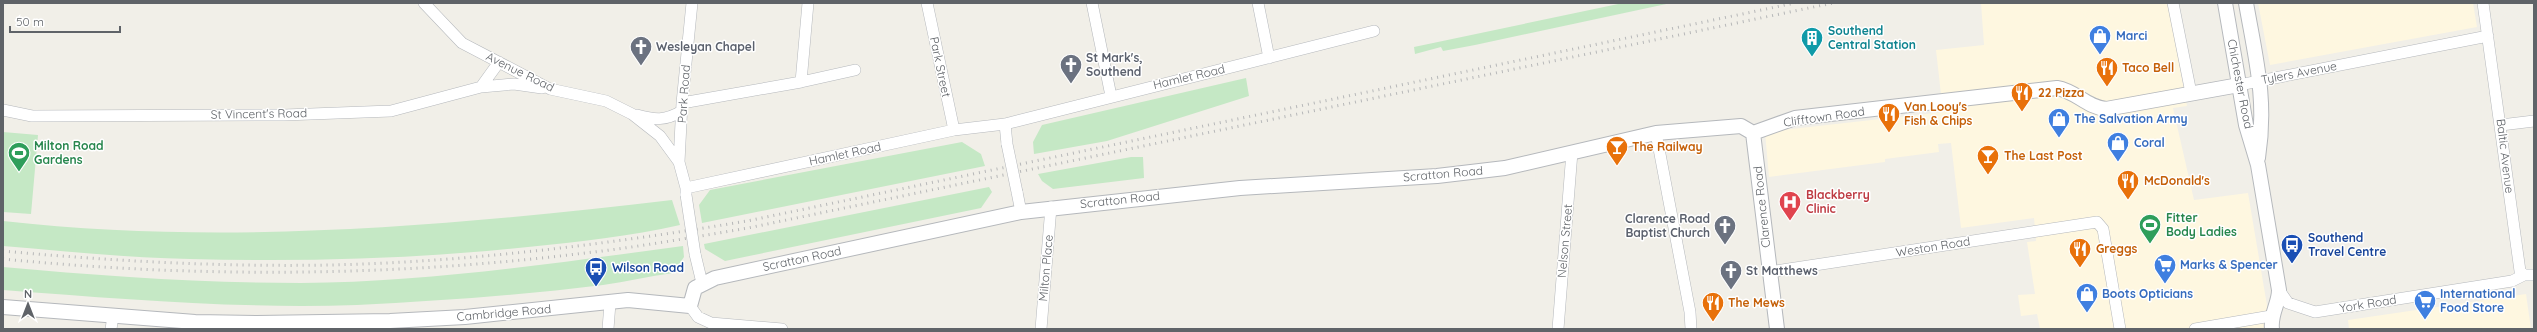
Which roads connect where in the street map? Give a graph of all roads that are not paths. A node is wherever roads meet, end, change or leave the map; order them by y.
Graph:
1 (424, 3) edge
2 (692, 3) edge
3 (808, 3) edge
4 (927, 3) edge
5 (1092, 3) edge
6 (1258, 3) edge
7 (2173, 3) edge
8 (2224, 3) edge
9 (2246, 3) edge
10 (2483, 3) edge
11 (1374, 31) dead end
12 (2488, 36) junction
13 (1269, 58) junction
14 (499, 62) junction
15 (855, 70) dead end
16 (2260, 80) junction
17 (801, 82) junction
18 (2239, 85) junction
19 (481, 87) junction
20 (550, 89) junction
21 (2191, 93) junction
22 (1111, 96) junction
23 (2079, 97) joint
24 (682, 107) junction
25 (3, 110) edge
26 (632, 114) junction
27 (2534, 121) edge
28 (1005, 124) junction
29 (2501, 125) junction
30 (954, 130) junction
31 (1753, 132) junction
32 (1656, 133) junction
33 (1572, 152) junction
34 (679, 162) junction
35 (2258, 165) junction
36 (686, 192) junction
37 (1051, 207) junction
38 (1021, 212) junction
39 (1769, 272) junction
40 (2529, 275) edge
41 (702, 283) junction
42 (2278, 290) junction
43 (610, 303) junction
44 (690, 306) junction
45 (3, 307) edge
46 (112, 322) edge
47 (2272, 323) edge
48 (194, 325) edge
49 (608, 329) edge
50 (782, 329) edge
51 (1041, 329) edge
52 (1558, 329) edge
53 (1691, 329) edge
54 (1777, 329) edge
55 (2120, 329) edge
56 (2195, 329) edge

1 - 14 street, Avenue Road
2 - 24 street, Park Road
3 - 17 street
4 - 30 street, Park Street
5 - 22 street
6 - 13 street
7 - 21 street
8 - 18 street, Chichester Road
9 - 16 street, Chichester Road
10 - 12 street
11 - 13 street, Hamlet Road
12 - 16 street, Tylers Avenue
12 - 29 street, Baltic Avenue
13 - 22 street, Hamlet Road
14 - 19 street
14 - 20 street, Avenue Road
15 - 17 street, Avenue Road
16 - 18 street, Tylers Avenue
16 - 35 street, Chichester Road
17 - 24 street, Avenue Road
18 - 21 street, Tylers Avenue
18 - 35 street, Chichester Road
19 - 20 street, St Vincent's Road
19 - 25 street, St Vincent's Road
20 - 26 street, Avenue Road
21 - 23 street, Tylers Avenue
22 - 28 street, Hamlet Road
23 - 31 street, Clifftown Road
24 - 26 street, Avenue Road
24 - 34 street, Park Road
26 - 34 street, Avenue Road
27 - 29 street
28 - 30 street, Hamlet Road
28 - 38 street, bridge
29 - 40 street, Baltic Avenue
30 - 36 street, Hamlet Road
31 - 32 street
31 - 39 street, Clarence Road
32 - 33 street
32 - 53 street
33 - 37 street, Scratton Road
33 - 52 street, Nelson Street
34 - 36 street, Avenue Road
35 - 42 street, Chichester Road
36 - 41 street, Avenue Road, bridge
37 - 38 street, Scratton Road
37 - 51 street, Milton Place
38 - 41 street, Scratton Road
39 - 54 street, Clarence Road
39 - 55 street, Weston Road
40 - 42 street, York Road
41 - 44 street
42 - 47 street, Chichester Road
43 - 44 street, Cambridge Road
43 - 48 street, Cambridge Road
43 - 49 street
44 - 50 street
45 - 46 street, Cambridge Road
46 - 48 street, Cambridge Road
47 - 56 street

